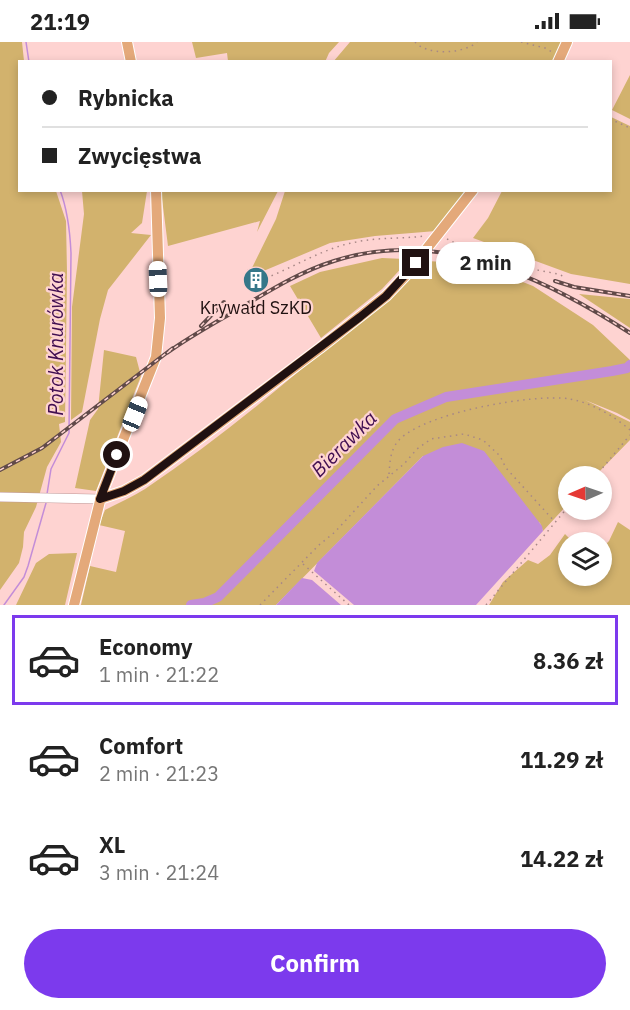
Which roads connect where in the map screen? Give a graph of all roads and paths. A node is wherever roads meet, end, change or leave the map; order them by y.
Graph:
1 (127, 42) edge
2 (415, 42) edge
3 (477, 42) edge
4 (521, 42) edge
5 (567, 42) edge
6 (131, 60) edge
7 (559, 60) edge
8 (612, 120) edge
9 (630, 128) edge
10 (156, 192) edge
11 (471, 192) edge
12 (438, 234) junction
13 (266, 278) dead end
14 (566, 278) dead end
15 (630, 430) edge
16 (630, 435) edge
17 (604, 466) edge
18 (389, 476) junction
19 (0, 497) edge
20 (100, 499) junction
21 (558, 519) edge
22 (555, 522) junction
23 (303, 563) junction
24 (74, 605) edge
25 (260, 605) edge
26 (349, 605) edge
27 (486, 605) edge

1 - 6 main road
2 - 3 path
4 - 7 path
5 - 7 main road
8 - 9 path
10 - 20 main road
11 - 12 main road
12 - 13 path
12 - 14 path
12 - 20 main road
15 - 18 path
16 - 17 path
18 - 22 path
18 - 23 path
19 - 20 street
20 - 24 main road
21 - 22 path
22 - 27 path
23 - 25 path
23 - 26 path

